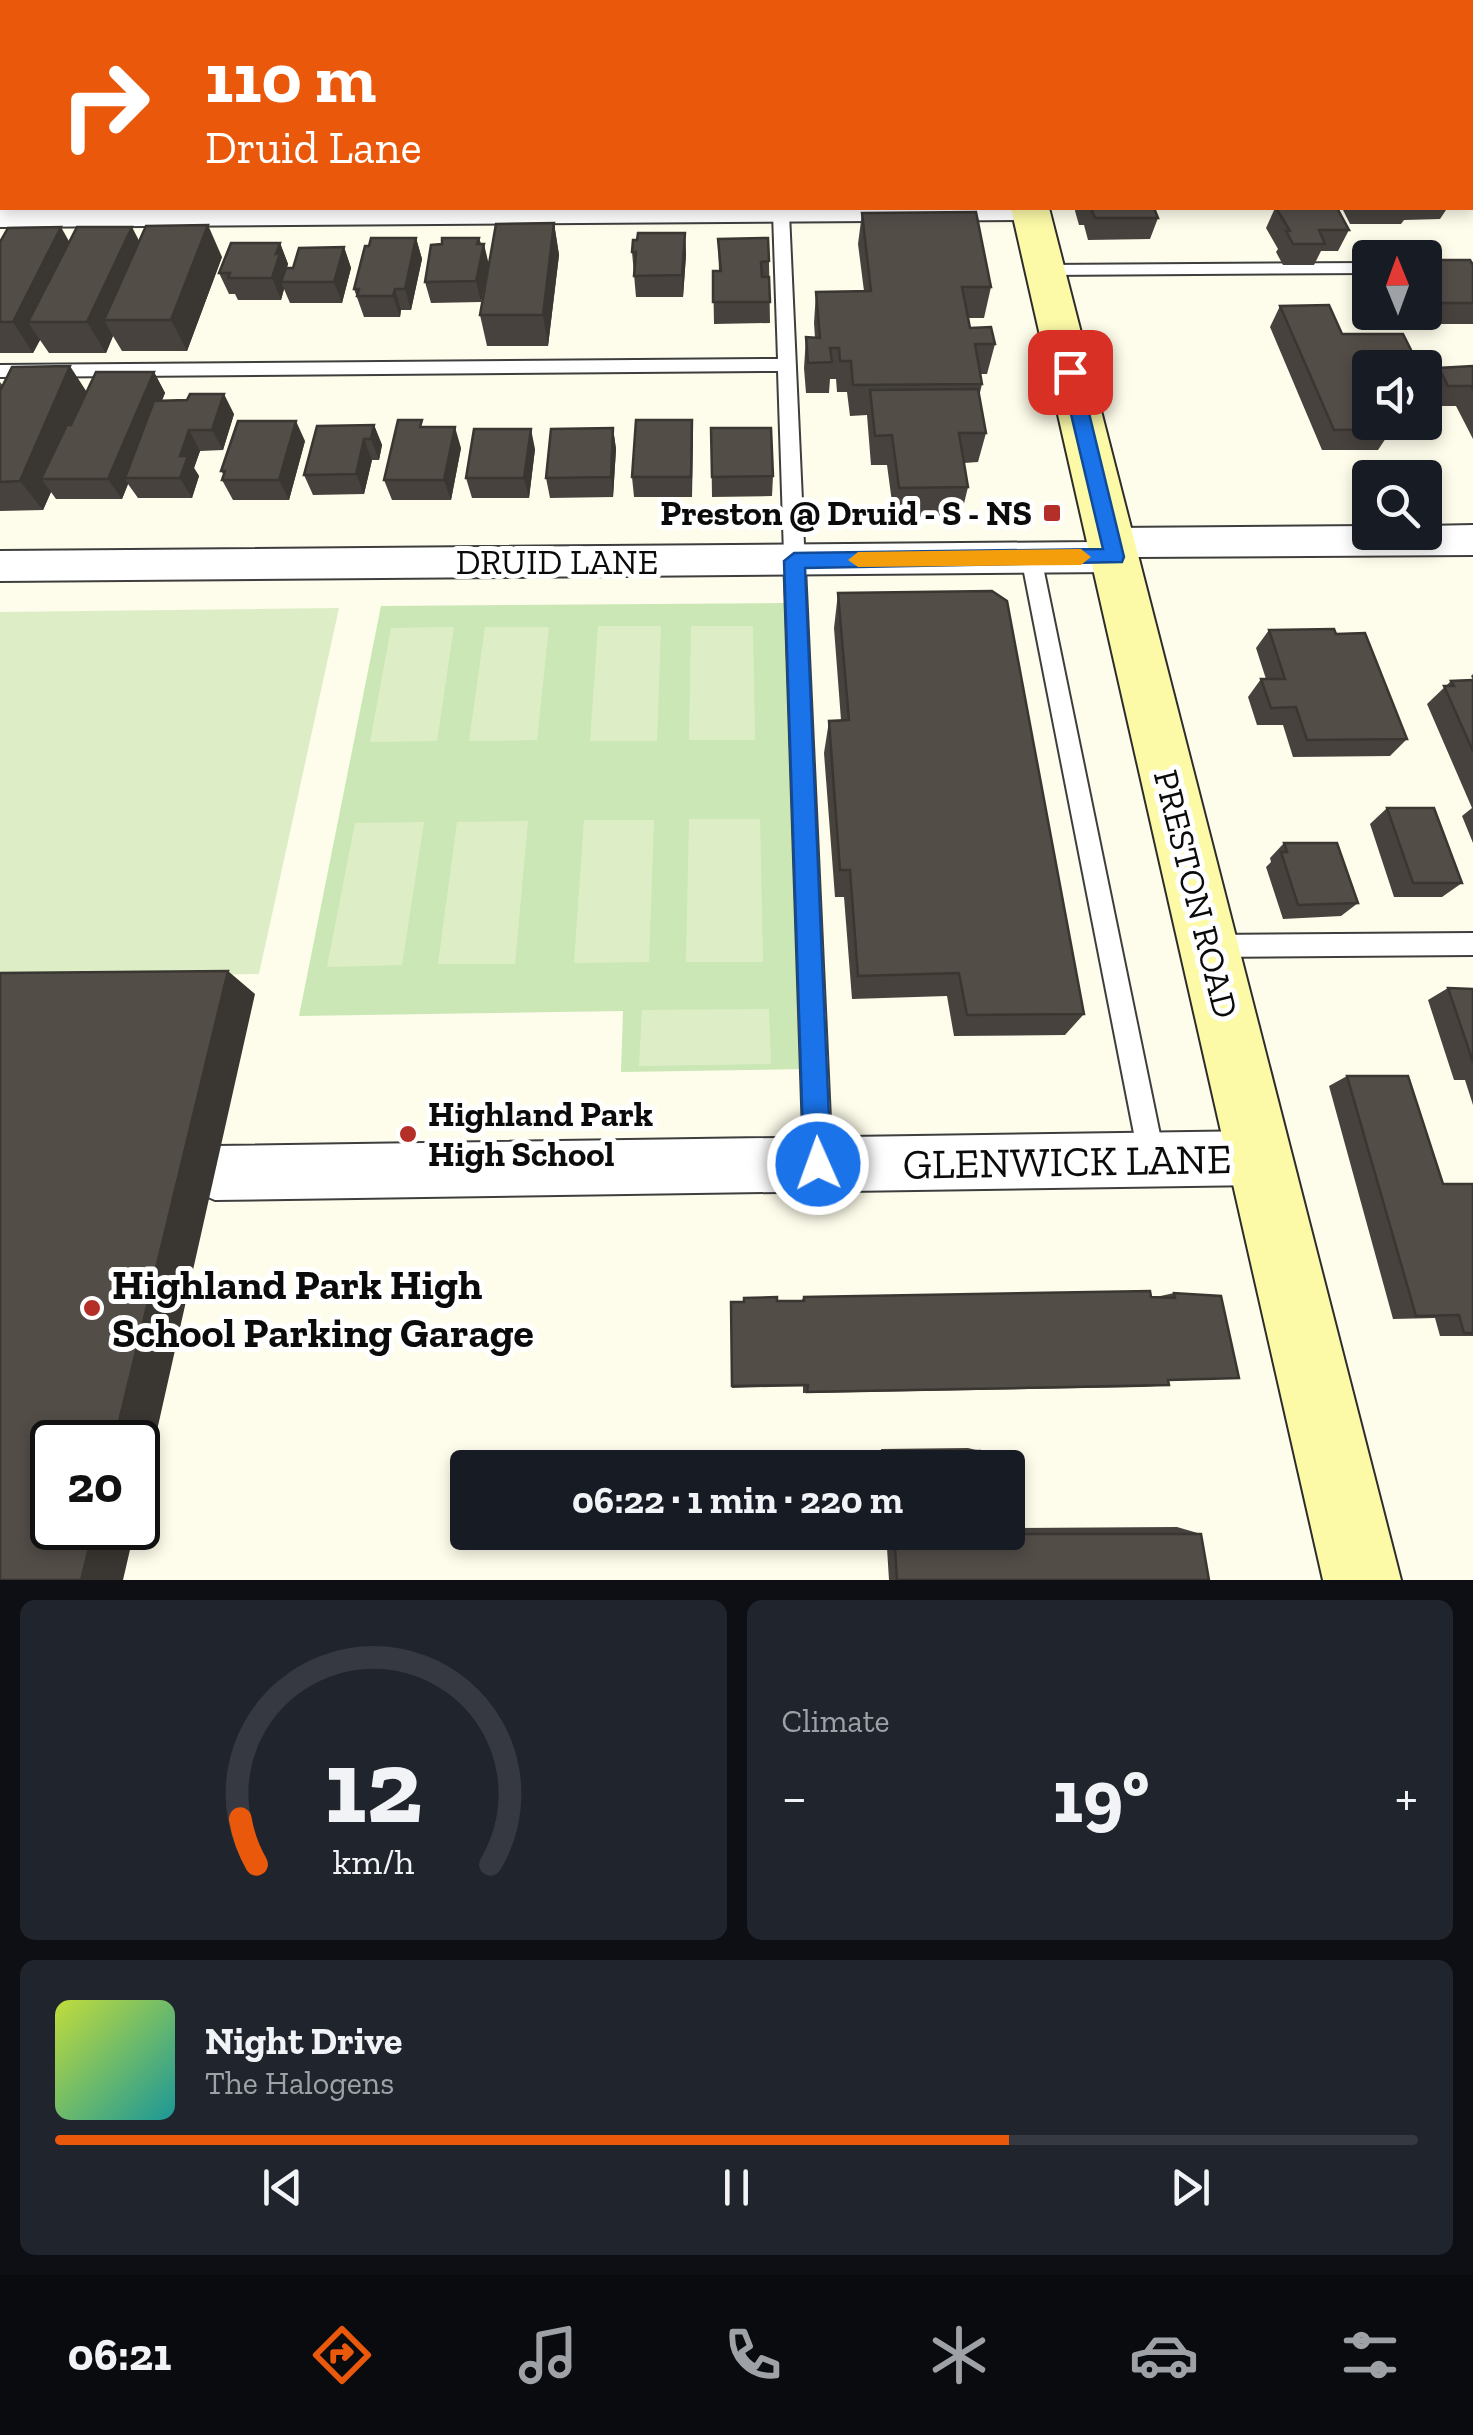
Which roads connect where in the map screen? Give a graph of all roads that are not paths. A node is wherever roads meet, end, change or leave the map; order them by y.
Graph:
1 (914, 210) edge
2 (1031, 210) edge
3 (798, 211) edge
4 (174, 219) edge
5 (6, 220) edge
6 (1352, 268) edge
7 (1045, 270) junction
8 (788, 366) junction
9 (0, 370) edge
10 (1473, 540) edge
11 (1113, 550) junction
12 (1031, 557) junction
13 (794, 561) junction
14 (0, 566) edge
15 (1473, 944) edge
16 (1209, 946) junction
17 (1260, 1158) junction
18 (1152, 1159) junction
19 (818, 1164) junction
20 (215, 1173) dead end
21 (1362, 1580) edge

1 - 3 street
2 - 7 main road, PRESTON ROAD
3 - 4 street
3 - 8 lane
4 - 5 street
6 - 7 lane
7 - 11 main road, PRESTON ROAD
8 - 9 lane
8 - 13 lane
10 - 11 street, DRUID LANE
11 - 12 street, DRUID LANE
11 - 16 main road, PRESTON ROAD
12 - 13 street, DRUID LANE
12 - 18 lane
13 - 14 street, DRUID LANE
13 - 19 lane
15 - 16 lane
16 - 17 main road, PRESTON ROAD
17 - 18 street, GLENWICK LANE
17 - 21 main road, PRESTON ROAD
18 - 19 street, GLENWICK LANE
19 - 20 street, GLENWICK LANE

